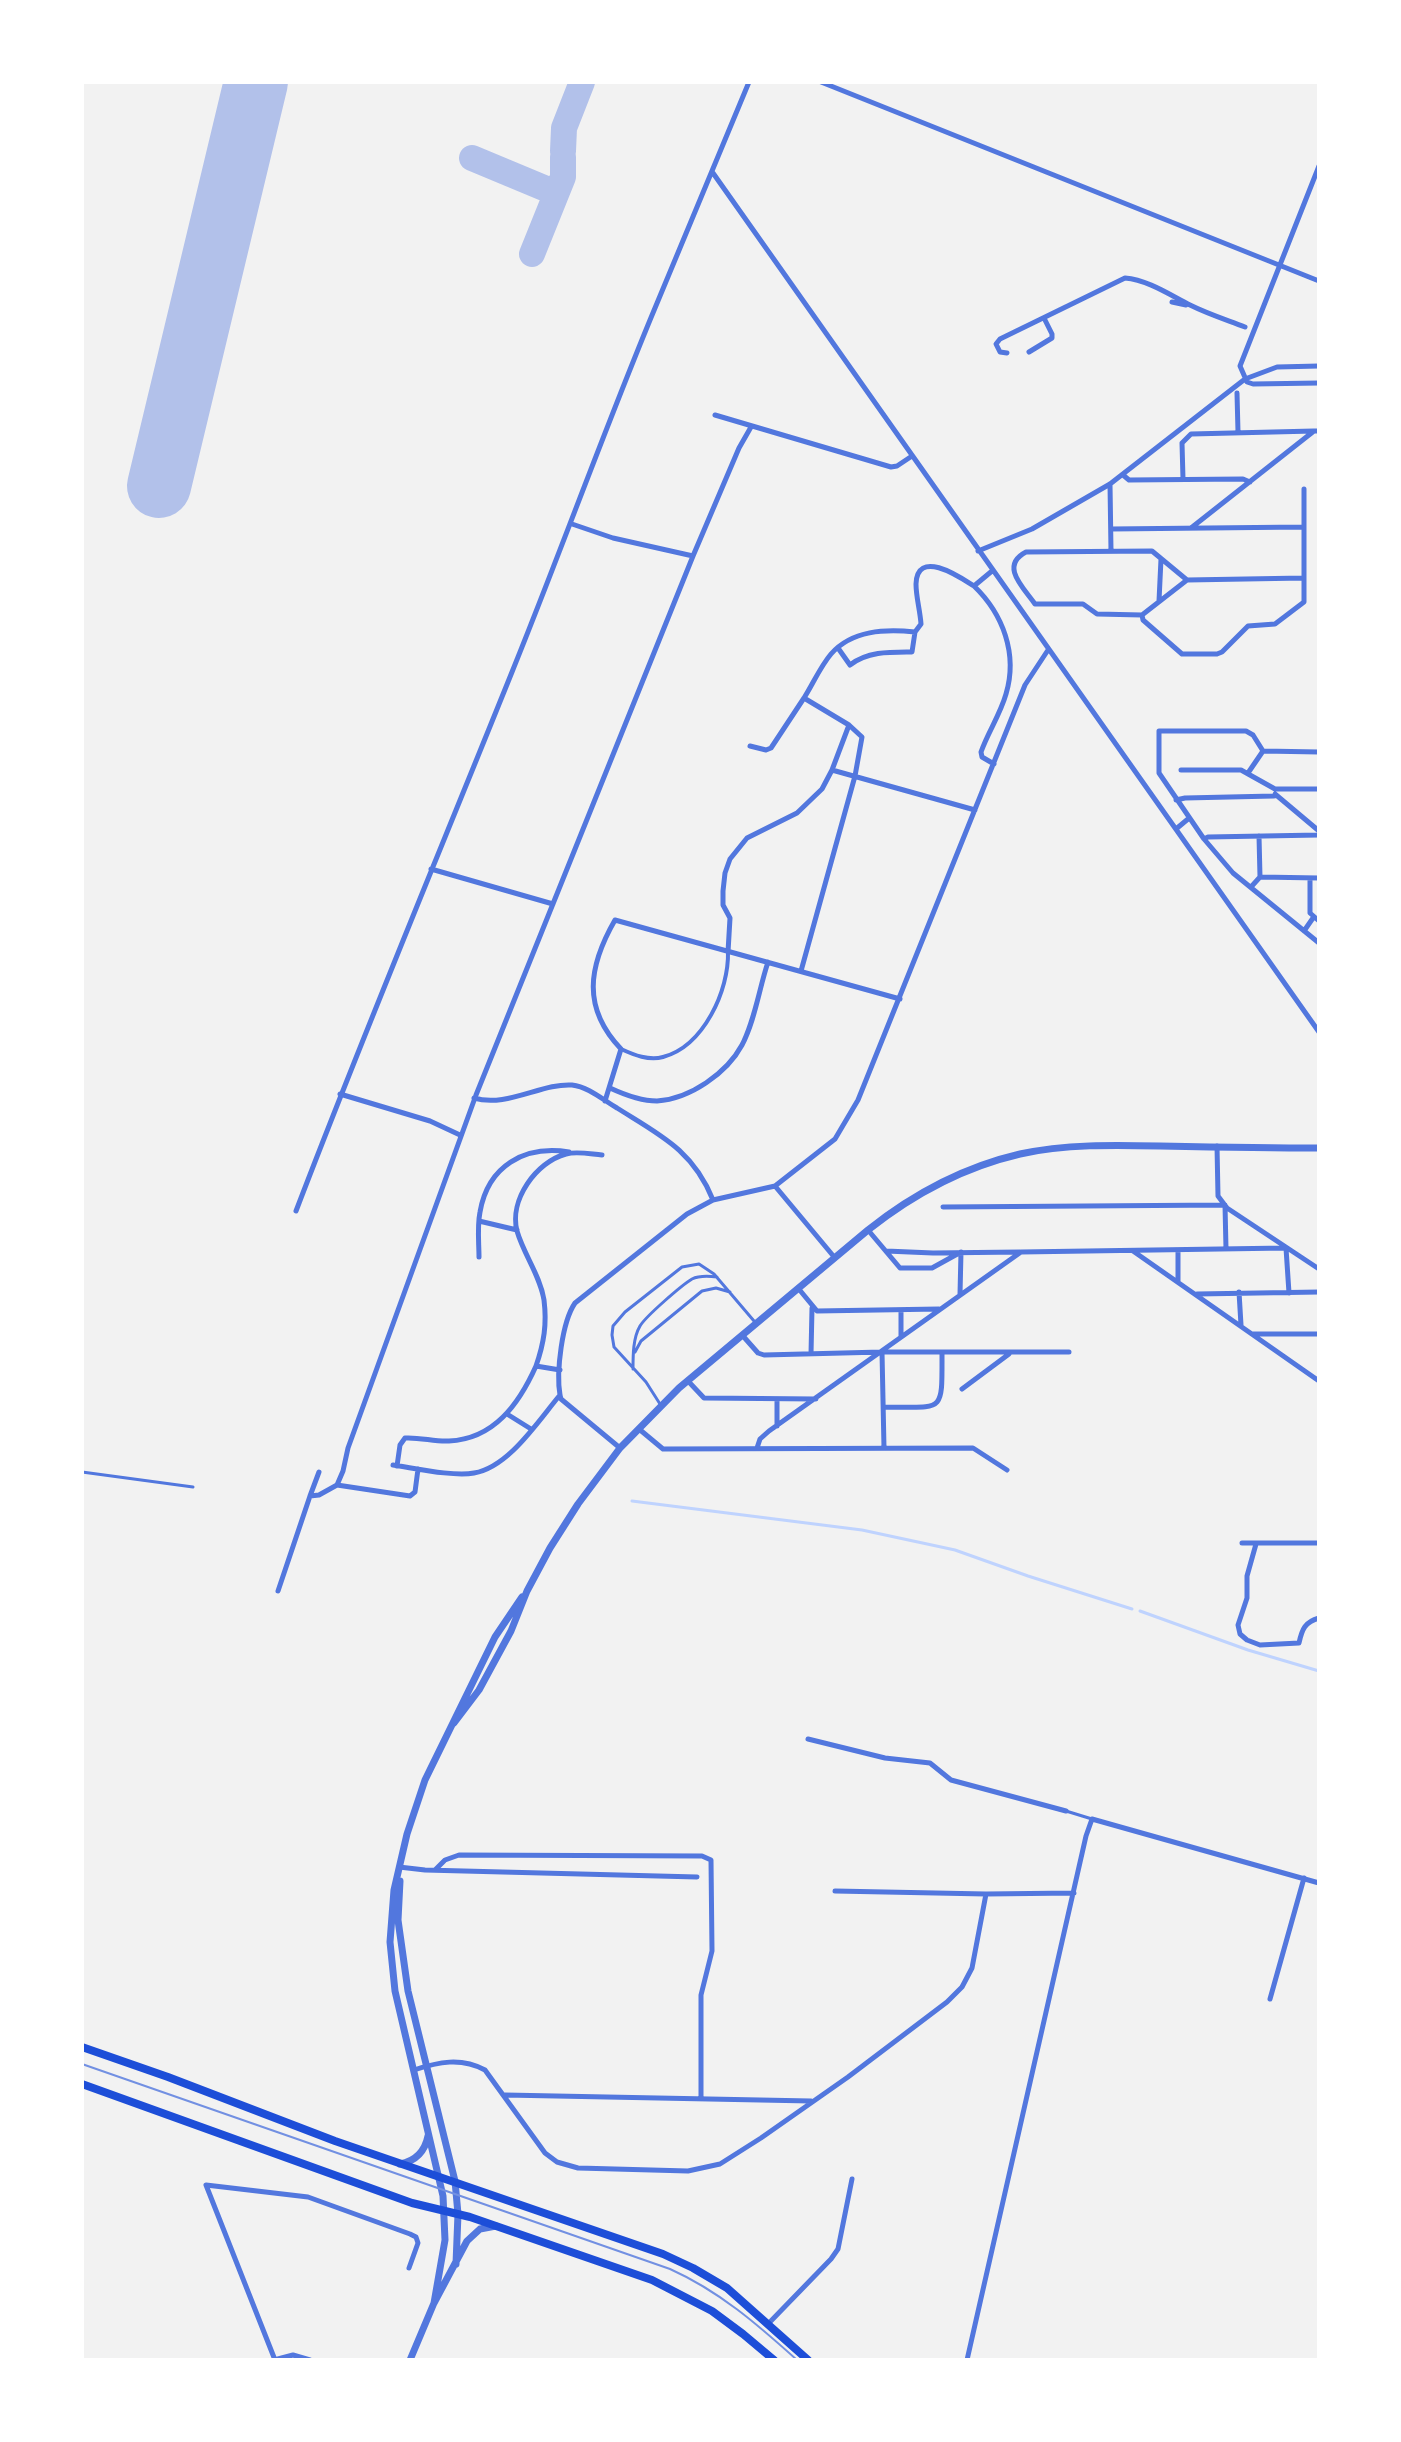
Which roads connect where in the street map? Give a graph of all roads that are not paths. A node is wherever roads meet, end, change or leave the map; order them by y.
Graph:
1 (749, 82) edge
2 (821, 82) edge
3 (1319, 166) edge
4 (713, 173) junction
5 (1279, 266) junction
6 (1319, 281) edge
7 (1172, 302) dead end
8 (1189, 305) junction
9 (1044, 318) junction
10 (1245, 327) dead end
11 (1029, 352) dead end
12 (1007, 353) dead end
13 (1319, 366) edge
14 (1245, 379) junction
15 (1319, 383) edge
16 (1237, 393) dead end
17 (715, 415) dead end
18 (751, 427) junction
19 (1181, 429) junction
20 (1316, 431) edge
21 (1238, 432) junction
22 (1187, 437) junction
23 (912, 456) junction
24 (1123, 475) junction
25 (1183, 479) junction
26 (1250, 482) junction
27 (1110, 484) junction
28 (1304, 489) dead end
29 (572, 524) junction
30 (1304, 527) junction
31 (1190, 528) junction
32 (1111, 529) junction
33 (978, 551) junction
34 (1111, 551) junction
35 (693, 556) junction
36 (1161, 559) junction
37 (992, 571) junction
38 (1304, 578) junction
39 (1187, 580) junction
40 (974, 586) junction
41 (1159, 601) junction
42 (1142, 615) junction
43 (915, 632) junction
44 (838, 648) junction
45 (1048, 650) junction
46 (804, 698) junction
47 (849, 725) junction
48 (750, 746) dead end
49 (1263, 751) junction
50 (1319, 752) edge
51 (994, 764) junction
52 (832, 770) junction
53 (1181, 770) dead end
54 (1248, 773) junction
55 (855, 776) junction
56 (1319, 789) edge
57 (1275, 792) junction
58 (1176, 800) junction
59 (975, 810) junction
60 (1188, 819) junction
61 (1176, 829) junction
62 (1319, 833) edge
63 (1259, 836) junction
64 (1204, 839) junction
65 (431, 869) junction
66 (1260, 877) junction
67 (1310, 878) junction
68 (1319, 878) edge
69 (1251, 887) junction
70 (553, 904) junction
71 (1316, 920) edge
72 (1304, 931) junction
73 (1319, 943) edge
74 (728, 952) junction
75 (768, 962) junction
76 (801, 971) junction
77 (900, 999) junction
78 (1319, 1032) edge
79 (621, 1049) junction
80 (610, 1088) junction
81 (340, 1094) junction
82 (474, 1098) junction
83 (605, 1101) junction
84 (460, 1135) junction
85 (1217, 1146) junction
86 (1319, 1148) edge
87 (574, 1153) junction
88 (602, 1155) dead end
89 (775, 1186) junction
90 (713, 1200) junction
91 (1225, 1205) junction
92 (943, 1207) dead end
93 (296, 1211) dead end
94 (479, 1221) junction
95 (517, 1230) junction
96 (868, 1230) junction
97 (1286, 1248) junction
98 (1226, 1249) junction
99 (1133, 1250) junction
100 (1178, 1250) junction
101 (884, 1251) junction
102 (961, 1252) junction
103 (1021, 1252) junction
104 (479, 1257) dead end
105 (835, 1258) junction
106 (1319, 1269) edge
107 (717, 1277) junction
108 (1178, 1281) junction
109 (798, 1288) junction
110 (730, 1292) junction
111 (1239, 1292) junction
112 (1319, 1292) edge
113 (1289, 1293) junction
114 (1196, 1294) junction
115 (960, 1295) junction
116 (813, 1307) junction
117 (941, 1309) junction
118 (901, 1310) junction
119 (757, 1324) junction
120 (1241, 1325) junction
121 (1252, 1334) junction
122 (1319, 1334) edge
123 (743, 1336) junction
124 (901, 1338) junction
125 (882, 1352) junction
126 (942, 1352) junction
127 (1011, 1352) junction
128 (1069, 1352) dead end
129 (634, 1354) junction
130 (811, 1354) junction
131 (536, 1366) junction
132 (633, 1369) junction
133 (560, 1370) junction
134 (688, 1381) junction
135 (1319, 1381) edge
136 (962, 1389) dead end
137 (560, 1395) junction
138 (777, 1399) junction
139 (816, 1399) junction
140 (661, 1405) junction
141 (884, 1407) junction
142 (507, 1414) junction
143 (777, 1426) junction
144 (531, 1429) junction
145 (638, 1429) junction
146 (620, 1448) junction
147 (757, 1448) junction
148 (884, 1448) junction
149 (418, 1469) junction
150 (1007, 1470) dead end
151 (82, 1472) edge
152 (319, 1472) dead end
153 (337, 1485) junction
154 (193, 1487) dead end
155 (310, 1496) junction
156 (1242, 1543) dead end
157 (1319, 1543) edge
158 (1256, 1544) junction
159 (278, 1591) dead end
160 (1319, 1618) edge
161 (808, 1739) dead end
162 (1066, 1811) joint
163 (1092, 1819) junction
164 (399, 1867) junction
165 (435, 1870) junction
166 (697, 1877) dead end
167 (1304, 1878) junction
168 (1319, 1883) edge
169 (835, 1891) dead end
170 (1074, 1893) junction
171 (986, 1894) junction
172 (1270, 1999) dead end
173 (82, 2047) edge
174 (426, 2066) junction
175 (413, 2071) junction
176 (82, 2084) edge
177 (504, 2095) junction
178 (701, 2099) junction
179 (812, 2101) junction
180 (428, 2130) junction
181 (400, 2164) junction
182 (438, 2176) junction
183 (852, 2179) dead end
184 (455, 2181) junction
185 (444, 2211) junction
186 (458, 2214) junction
187 (496, 2226) junction
188 (456, 2264) junction
189 (409, 2268) dead end
190 (434, 2303) junction
191 (768, 2324) junction
192 (274, 2360) edge
193 (310, 2360) edge
194 (410, 2360) edge
195 (774, 2360) edge
196 (808, 2360) edge
197 (967, 2360) edge

1 - 4 street
2 - 5 street
3 - 5 street
4 - 23 street
4 - 29 street
5 - 6 street
5 - 14 street
7 - 8 street
8 - 9 street
8 - 10 street
9 - 11 street
9 - 12 street
13 - 14 street
14 - 15 street
14 - 19 street
16 - 21 street
17 - 18 street
18 - 23 street
18 - 35 street
19 - 22 street
19 - 24 street
20 - 21 street
20 - 26 street
21 - 22 street
22 - 25 street
23 - 33 street
24 - 25 street
24 - 27 street
25 - 26 street
26 - 31 street
27 - 32 street
27 - 33 street
28 - 30 street
29 - 35 street
29 - 65 street
30 - 31 street
30 - 38 street
31 - 32 street
32 - 34 street
33 - 37 street
34 - 36 street
34 - 42 street
35 - 70 street
36 - 39 street
36 - 41 street
37 - 40 street
37 - 45 street
38 - 39 street
38 - 42 street
39 - 41 street
40 - 43 street
40 - 51 street
41 - 42 street
43 - 44 street
43 - 44 street
44 - 46 street
45 - 51 street
45 - 61 street
46 - 47 street
46 - 48 street
47 - 52 street
47 - 55 street
49 - 50 street
49 - 54 street
49 - 58 street
51 - 59 street
52 - 55 street
52 - 74 street
53 - 54 street
54 - 57 street
55 - 59 street
55 - 76 street
56 - 57 street
57 - 58 street
57 - 62 street
58 - 60 street
59 - 77 street
60 - 61 street
60 - 64 street
61 - 78 street
62 - 63 street
63 - 64 street
63 - 66 street
64 - 69 street
65 - 70 street
65 - 81 street
66 - 67 street
66 - 69 street
67 - 68 street
67 - 71 street
69 - 72 street
70 - 82 street
71 - 72 street
72 - 73 street
74 - 75 street
74 - 79 street
74 - 79 street
75 - 76 street
75 - 80 street
76 - 77 street
77 - 89 street
79 - 80 street
80 - 83 street
81 - 84 street
81 - 93 street
82 - 83 street
82 - 84 street
83 - 90 street
84 - 153 street
85 - 86 street
85 - 91 street
85 - 96 street
87 - 88 street
87 - 94 street
87 - 95 street
89 - 90 street
89 - 105 street
90 - 133 street
91 - 92 street
91 - 97 street
91 - 98 street
94 - 95 street
94 - 104 street
95 - 131 street
96 - 101 street
96 - 105 street
97 - 98 street
97 - 106 street
97 - 113 street
98 - 100 street
99 - 100 street
99 - 103 street
99 - 108 street
100 - 108 street
101 - 102 street
101 - 102 street
102 - 103 street
102 - 115 street
103 - 115 street
105 - 109 street
107 - 110 lane
107 - 129 lane
107 - 132 lane
108 - 114 street
109 - 116 street
109 - 119 street
110 - 119 lane
110 - 129 lane
111 - 113 street
111 - 114 street
111 - 120 street
112 - 113 street
114 - 120 street
115 - 117 street
116 - 118 street
116 - 130 street
117 - 118 street
117 - 124 street
118 - 124 street
119 - 123 street
120 - 121 street
121 - 122 street
121 - 135 street
123 - 130 street
123 - 134 street
124 - 125 street
125 - 126 street
125 - 130 street
125 - 139 street
125 - 141 street
126 - 127 street
126 - 141 street
127 - 128 street
127 - 136 street
129 - 132 lane
131 - 133 street
131 - 142 street
132 - 140 lane
133 - 137 street
134 - 138 street
134 - 140 street
137 - 144 street
137 - 146 street
138 - 139 street
138 - 143 street
139 - 143 street
140 - 145 street
141 - 148 street
142 - 144 street
142 - 149 street
143 - 147 street
144 - 149 street
145 - 146 street
145 - 147 street
146 - 164 street
147 - 148 street
148 - 150 street
149 - 153 street
151 - 154 lane
152 - 155 street
153 - 155 street
155 - 159 street
156 - 158 street
157 - 158 street
158 - 160 street
161 - 162 street
162 - 163 lane
163 - 167 street
163 - 170 street
164 - 165 street
164 - 174 street
164 - 175 street
165 - 166 street
165 - 178 street
167 - 168 street
167 - 172 street
169 - 171 street
170 - 171 street
170 - 197 street
171 - 179 street
173 - 181 main road
174 - 175 street
174 - 177 street
174 - 184 street
175 - 180 street
176 - 185 main road
177 - 178 street
177 - 179 street
178 - 179 street
180 - 181 street
180 - 182 street
181 - 182 main road
182 - 184 main road
182 - 185 street
183 - 191 street
184 - 186 street
184 - 191 main road
185 - 186 main road
185 - 190 street
186 - 187 main road
186 - 188 street
187 - 188 street
187 - 195 main road
188 - 190 street
189 - 192 street
190 - 194 street
191 - 196 main road
192 - 193 street

